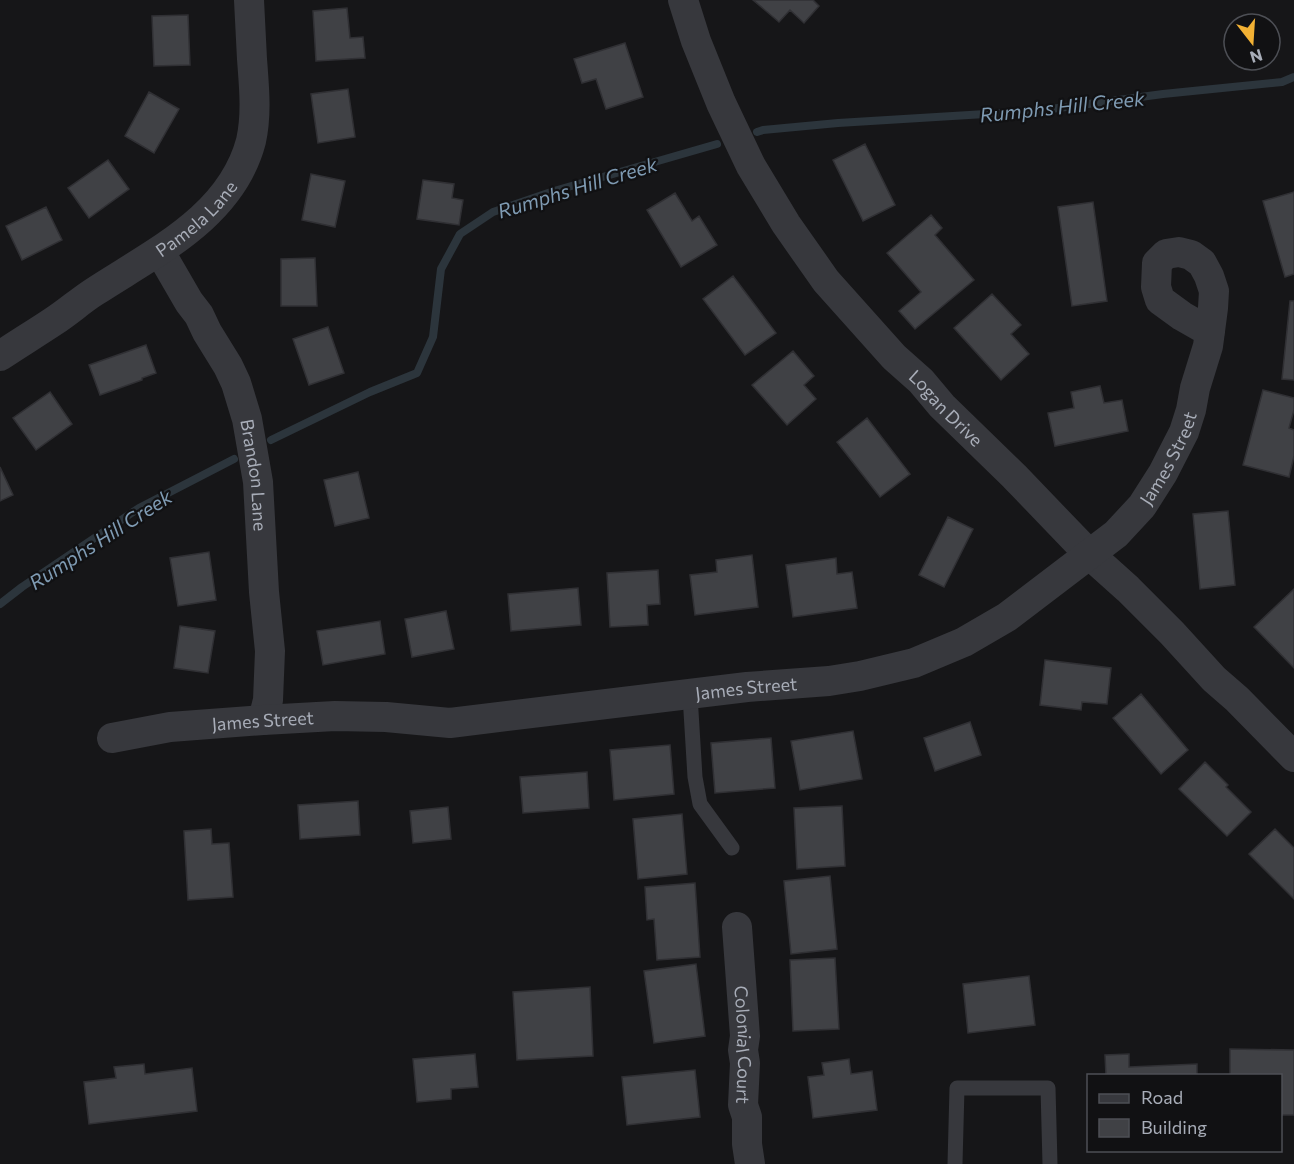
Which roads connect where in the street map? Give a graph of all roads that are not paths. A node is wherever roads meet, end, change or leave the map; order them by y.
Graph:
1 (249, 0) edge
2 (683, 0) edge
3 (160, 252) junction
4 (1210, 332) dead end
5 (0, 356) edge
6 (1089, 554) junction
7 (690, 695) junction
8 (263, 720) junction
9 (112, 738) dead end
10 (1294, 758) edge
11 (732, 849) dead end
12 (736, 927) dead end
13 (750, 1164) edge
14 (955, 1164) edge
15 (1050, 1164) edge

1 - 3 street, Pamela Lane
2 - 6 street, Logan Drive
3 - 5 street, Pamela Lane
3 - 8 street, Brandon Lane
4 - 6 street, James Street
6 - 7 street, James Street
6 - 10 street, Logan Drive
7 - 8 street, James Street
7 - 11 lane
8 - 9 street, James Street
12 - 13 street, Colonial Court
14 - 15 lane

